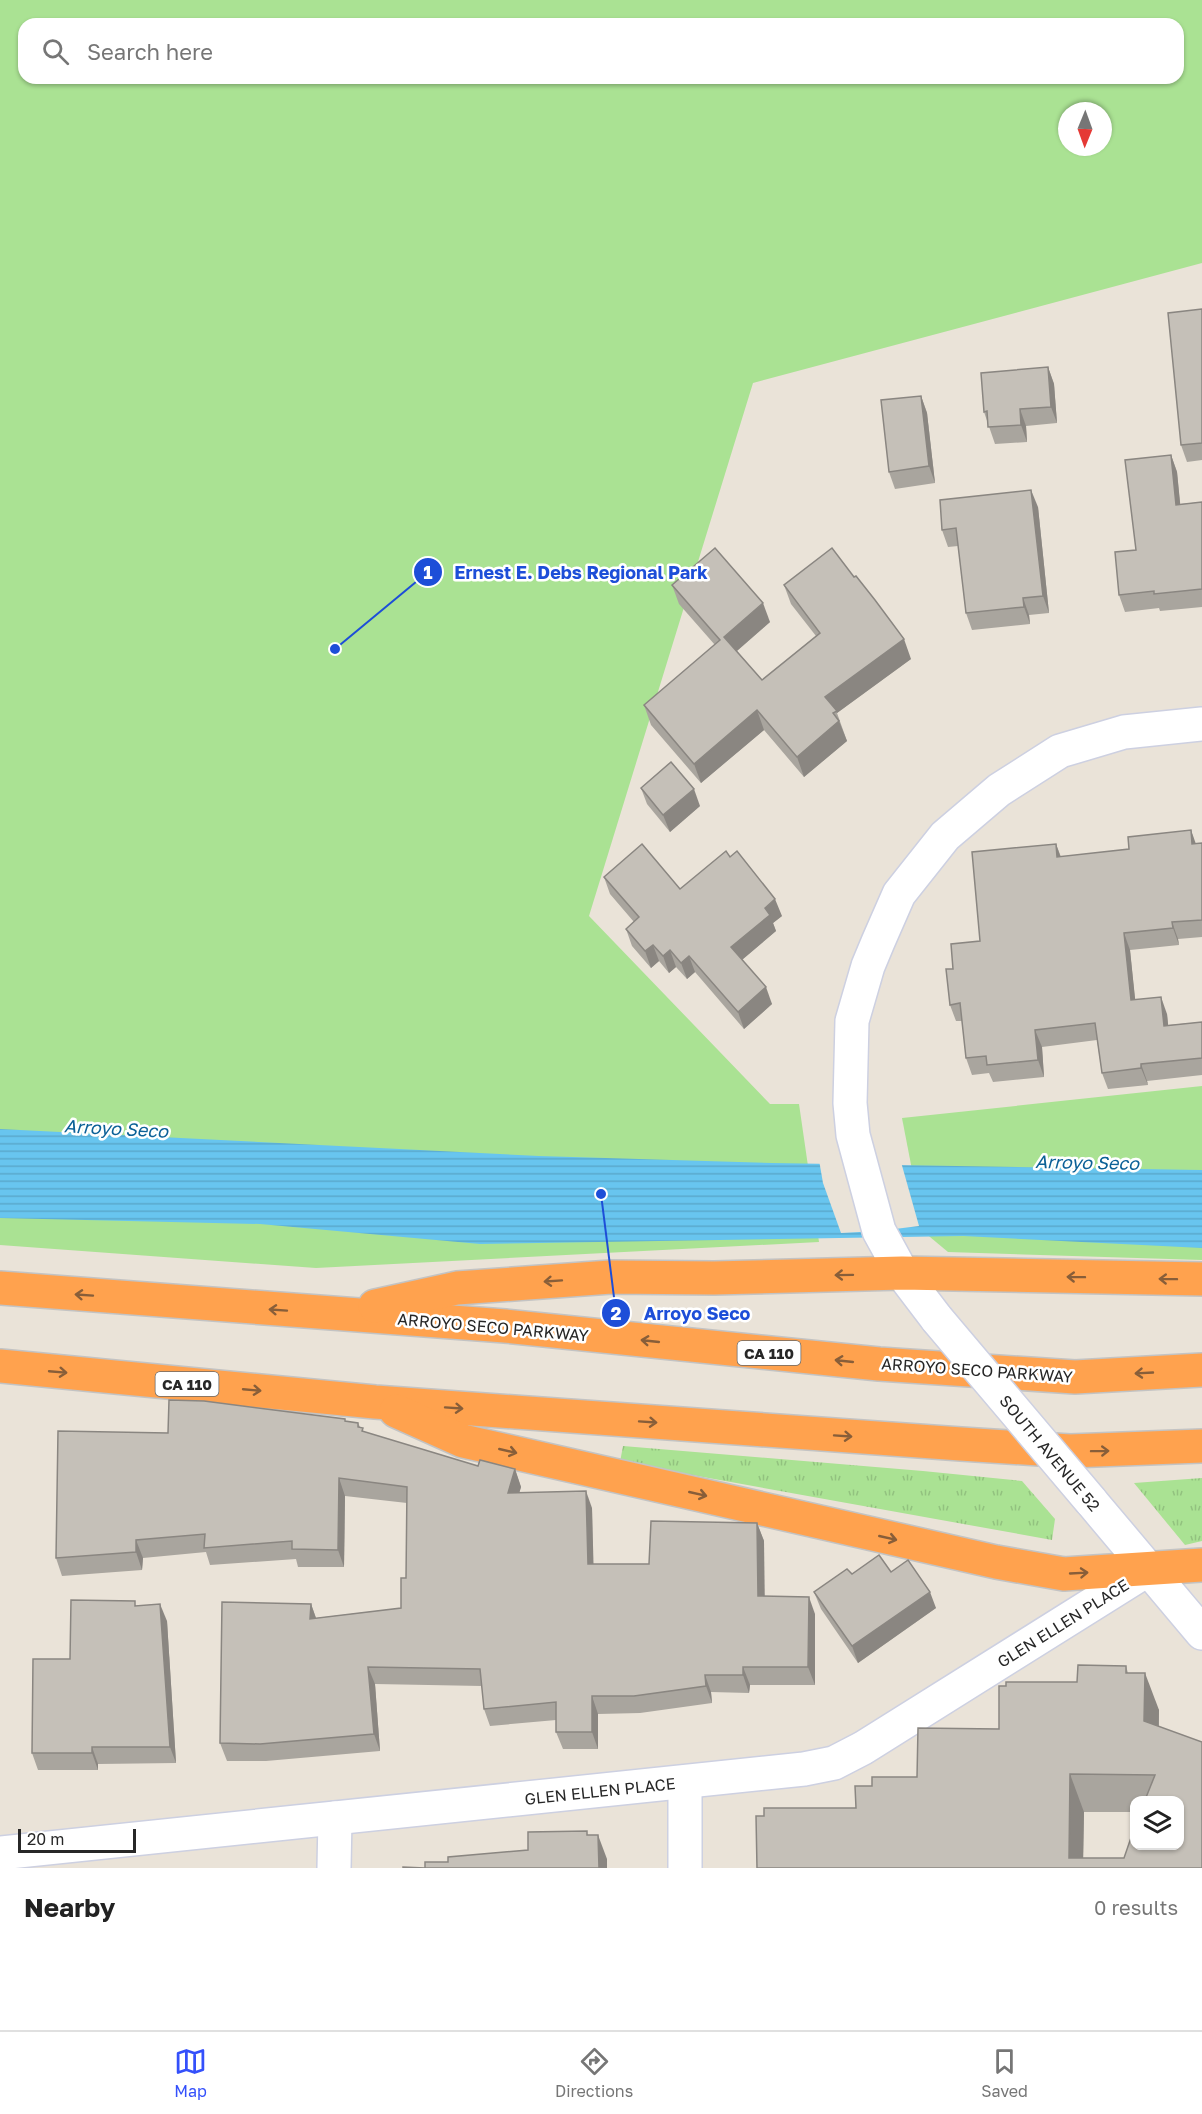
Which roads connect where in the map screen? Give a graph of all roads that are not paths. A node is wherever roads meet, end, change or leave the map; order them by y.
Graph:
1 (1202, 724) edge
2 (902, 1273) junction
3 (1202, 1279) edge
4 (0, 1288) edge
5 (337, 1314) junction
6 (0, 1366) edge
7 (1202, 1370) edge
8 (375, 1402) junction
9 (1202, 1446) edge
10 (1202, 1565) edge
11 (1147, 1570) junction
12 (1202, 1633) edge
13 (685, 1782) junction
14 (335, 1818) junction
15 (0, 1853) edge
16 (334, 1868) edge
17 (685, 1868) edge

1 - 2 street, SOUTH AVENUE 52
3 -> 2 highway
2 -> 5 highway
2 - 11 street, SOUTH AVENUE 52, bridge
5 -> 4 highway, ARROYO SECO PARKWAY / CA 110
7 -> 5 highway, ARROYO SECO PARKWAY / CA 110
6 -> 8 highway, CA 110
8 -> 9 highway, CA 110
8 -> 11 highway
10 - 11 highway
11 - 12 street, SOUTH AVENUE 52
11 - 13 street, GLEN ELLEN PLACE
13 - 14 street, GLEN ELLEN PLACE
13 - 17 street
14 - 15 street, GLEN ELLEN PLACE
14 - 16 street

